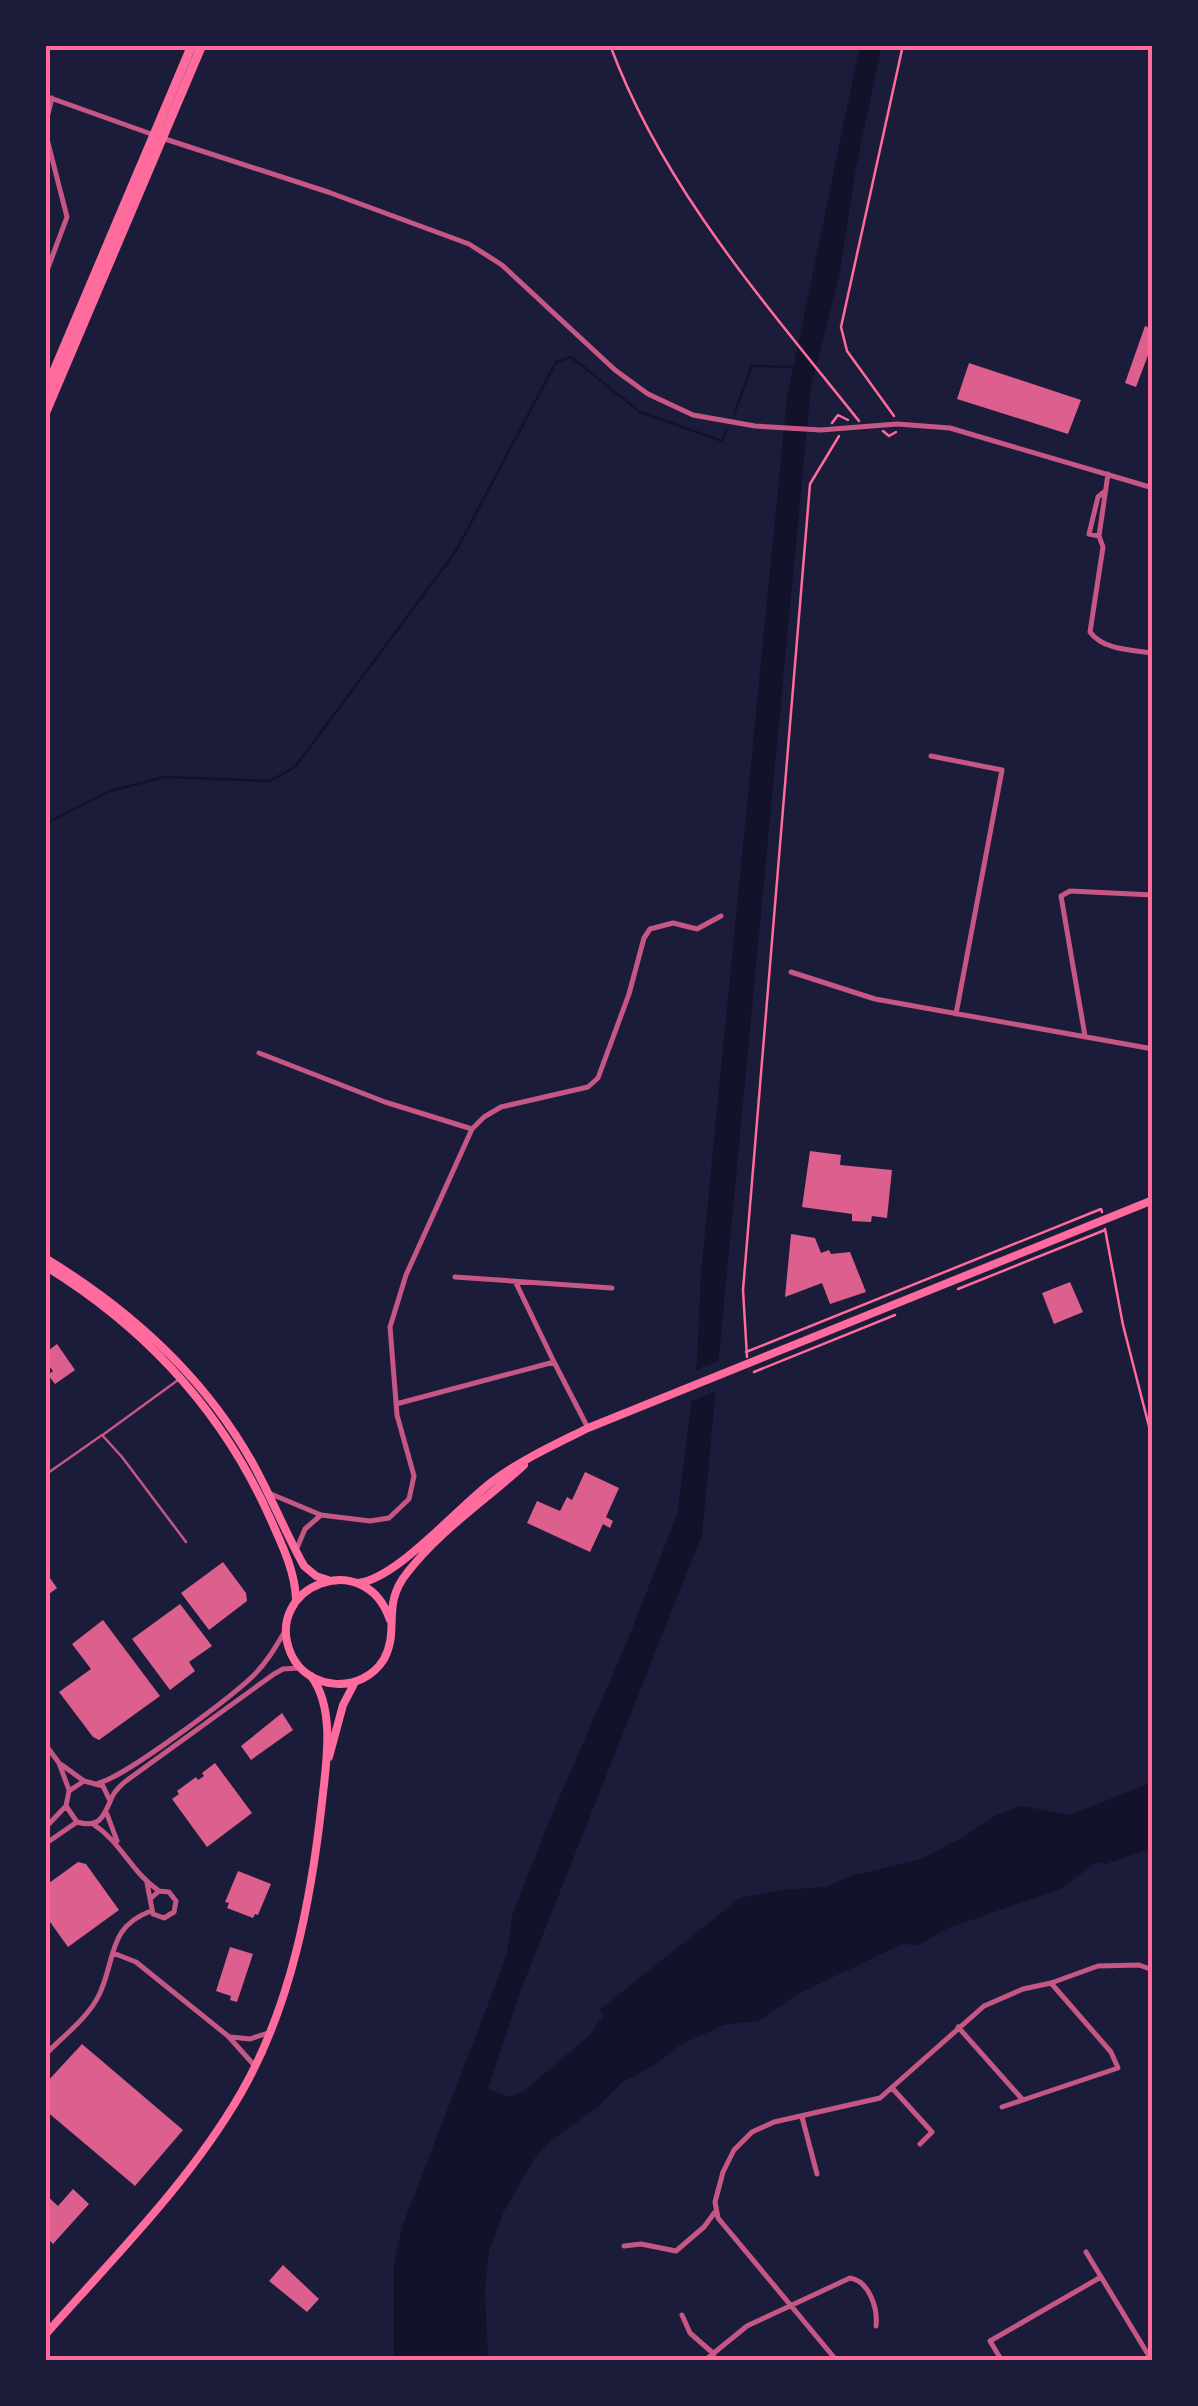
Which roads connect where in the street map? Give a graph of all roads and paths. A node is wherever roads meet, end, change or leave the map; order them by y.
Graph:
1 (192, 45) edge
2 (202, 45) edge
3 (610, 45) edge
4 (903, 45) edge
5 (48, 97) edge
6 (45, 128) edge
7 (45, 276) edge
8 (45, 392) edge
9 (45, 414) edge
10 (892, 415) dead end
11 (860, 421) dead end
12 (841, 429) junction
13 (1108, 474) junction
14 (1153, 488) edge
15 (1104, 492) junction
16 (1100, 536) junction
17 (1153, 654) edge
18 (931, 756) dead end
19 (1153, 895) edge
20 (721, 916) dead end
21 (792, 972) dead end
22 (956, 1014) junction
23 (1085, 1038) junction
24 (1153, 1049) edge
25 (258, 1053) dead end
26 (472, 1129) junction
27 (1153, 1200) edge
28 (1101, 1209) dead end
29 (1104, 1225) junction
30 (45, 1258) edge
31 (45, 1266) edge
32 (455, 1276) dead end
33 (514, 1281) junction
34 (612, 1288) dead end
35 (946, 1294) dead end
36 (894, 1316) dead end
37 (554, 1362) junction
38 (753, 1372) dead end
39 (182, 1378) junction
40 (396, 1404) junction
41 (588, 1428) junction
42 (102, 1435) junction
43 (1153, 1442) edge
44 (532, 1458) junction
45 (45, 1475) edge
46 (269, 1493) junction
47 (320, 1515) junction
48 (186, 1542) dead end
49 (296, 1551) junction
50 (328, 1580) junction
51 (358, 1583) junction
52 (295, 1602) junction
53 (390, 1620) junction
54 (286, 1629) junction
55 (301, 1668) junction
56 (311, 1676) junction
57 (355, 1682) junction
58 (45, 1744) edge
59 (59, 1764) junction
60 (325, 1771) junction
61 (84, 1781) junction
62 (99, 1783) junction
63 (69, 1791) junction
64 (110, 1800) junction
65 (66, 1806) junction
66 (107, 1814) junction
67 (77, 1822) junction
68 (92, 1824) junction
69 (45, 1828) edge
70 (45, 1844) edge
71 (118, 1844) junction
72 (146, 1883) junction
73 (159, 1892) junction
74 (150, 1899) junction
75 (151, 1911) junction
76 (113, 1953) junction
77 (1153, 1970) edge
78 (1051, 1983) junction
79 (958, 2028) junction
80 (269, 2032) junction
81 (228, 2036) junction
82 (45, 2056) edge
83 (255, 2066) junction
84 (893, 2089) junction
85 (1023, 2100) junction
86 (1002, 2107) dead end
87 (802, 2117) junction
88 (920, 2144) dead end
89 (817, 2174) dead end
90 (715, 2212) junction
91 (624, 2246) dead end
92 (1086, 2252) dead end
93 (1101, 2277) junction
94 (789, 2306) junction
95 (682, 2315) dead end
96 (876, 2326) dead end
97 (45, 2335) edge
98 (714, 2354) junction
99 (706, 2361) edge
100 (837, 2361) edge
101 (1002, 2361) edge
102 (1152, 2361) edge

1 - 8 highway
2 - 9 highway
3 - 11 path
4 - 10 path
5 - 6 street
5 - 12 street
6 - 7 street
12 - 13 street
12 - 28 path
13 - 14 street
13 - 15 street
15 - 16 street
15 - 16 street
16 - 17 street
18 - 22 street
19 - 23 street
20 - 26 street
21 - 22 street
22 - 23 street
23 - 24 street
25 - 26 street
26 - 40 street
27 - 29 main road
29 - 35 path
29 - 41 main road
29 - 43 path
30 - 46 main road
31 - 39 main road
32 - 33 street
33 - 34 street
33 - 37 street
36 - 38 path
37 - 40 street
37 - 41 street
39 - 42 lane
39 - 52 main road
40 - 47 street
41 - 44 main road
42 - 45 lane
42 - 48 lane
44 - 51 main road
44 - 53 main road
46 - 47 street
46 - 49 main road
47 - 49 street
49 - 50 main road
50 - 51 main road
50 - 52 main road
51 - 53 main road
52 - 54 main road
53 - 57 main road
54 - 55 main road
54 - 62 street
55 - 56 main road
55 - 64 street
56 - 57 main road
56 - 60 main road
57 - 60 main road
58 - 59 street
59 - 61 street
59 - 63 street
60 - 80 main road
61 - 62 street
61 - 63 street
62 - 64 street
63 - 65 street
64 - 66 street
65 - 67 street
65 - 69 street
66 - 68 street
66 - 71 street
67 - 68 street
67 - 70 street
68 - 71 street
71 - 72 street
72 - 73 street
72 - 74 street
73 - 74 street
73 - 75 street
74 - 75 street
75 - 76 street
76 - 81 street
76 - 82 street
77 - 78 street
78 - 79 street
78 - 85 street
79 - 84 street
79 - 85 street
80 - 81 street
80 - 83 main road
81 - 83 street
83 - 97 main road
84 - 87 street
84 - 88 street
85 - 86 street
87 - 89 street
87 - 90 street
90 - 91 street
90 - 94 street
92 - 93 street
93 - 101 street
93 - 102 street
94 - 96 street
94 - 98 street
94 - 100 street
95 - 98 street
98 - 99 street

